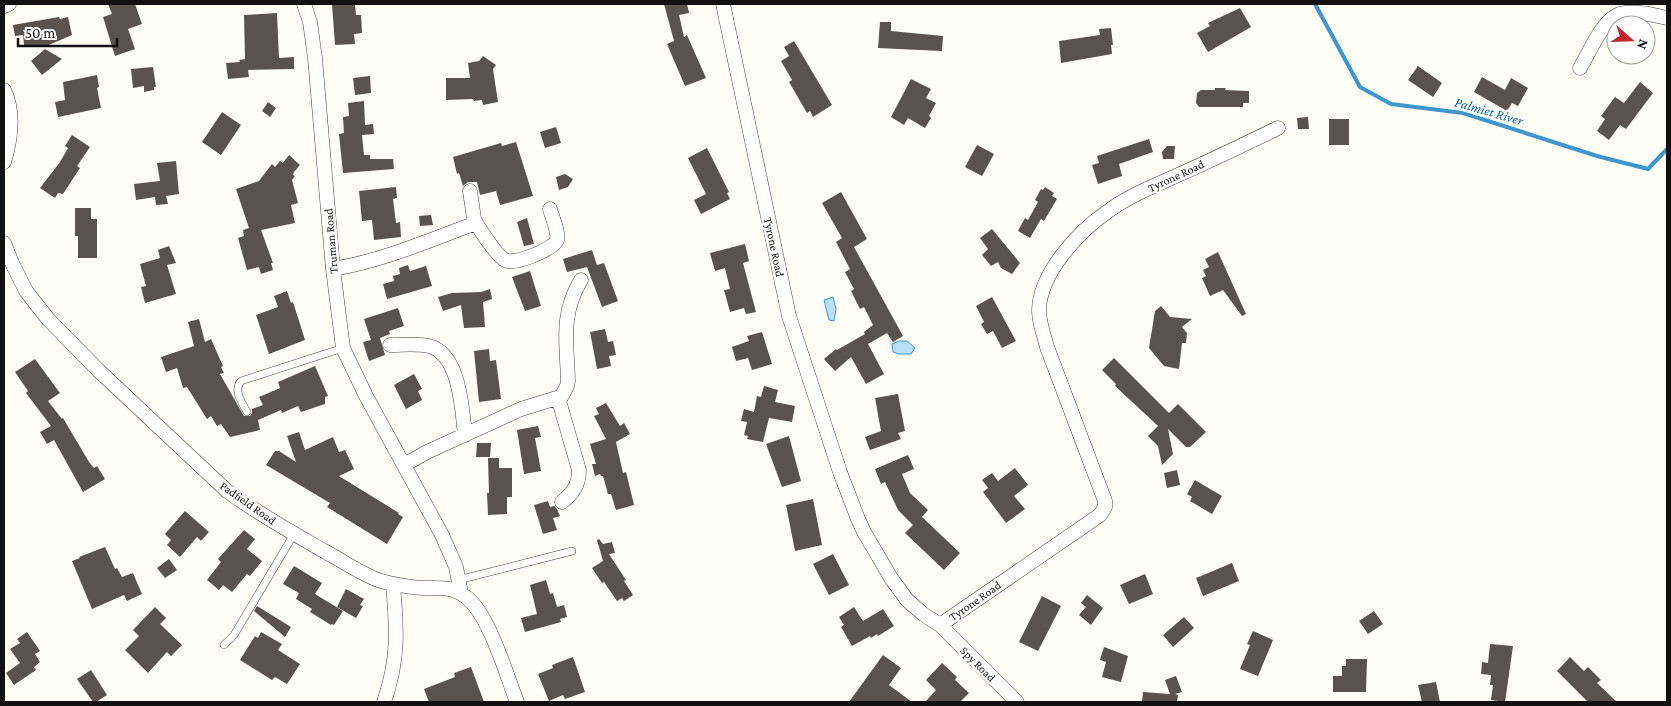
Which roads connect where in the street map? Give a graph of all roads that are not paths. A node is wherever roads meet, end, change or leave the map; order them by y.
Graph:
1 (9, 4) edge
2 (304, 4) edge
3 (723, 4) edge
4 (4, 6) edge
5 (1667, 18) edge
6 (1580, 68) dead end
7 (4, 90) edge
8 (1278, 128) dead end
9 (4, 162) edge
10 (470, 191) dead end
11 (550, 209) dead end
12 (476, 223) junction
13 (4, 243) edge
14 (333, 269) junction
15 (581, 280) dead end
16 (390, 346) dead end
17 (343, 348) junction
18 (560, 397) junction
19 (247, 412) dead end
20 (466, 435) junction
21 (404, 465) junction
22 (562, 502) dead end
23 (294, 534) junction
24 (572, 551) dead end
25 (393, 584) junction
26 (460, 586) junction
27 (940, 625) junction
28 (224, 645) dead end
29 (384, 702) edge
30 (517, 702) edge
31 (1017, 702) edge

1 - 4 street
2 - 14 street, Truman Road
3 - 27 street, Tyrone Road
5 - 6 street
7 - 9 street
8 - 27 street, Tyrone Road
10 - 12 street
11 - 12 street
12 - 14 street
13 - 23 street, Padfield Road
14 - 17 street, Truman Road
15 - 18 street
16 - 20 street
17 - 19 lane
17 - 21 street, Truman Road
18 - 20 street
18 - 22 street
20 - 21 street
21 - 26 street, Truman Road
23 - 25 street, Padfield Road
23 - 28 lane
24 - 26 lane
25 - 26 street, Padfield Road
25 - 29 street
26 - 30 street
27 - 31 street, Spy Road

